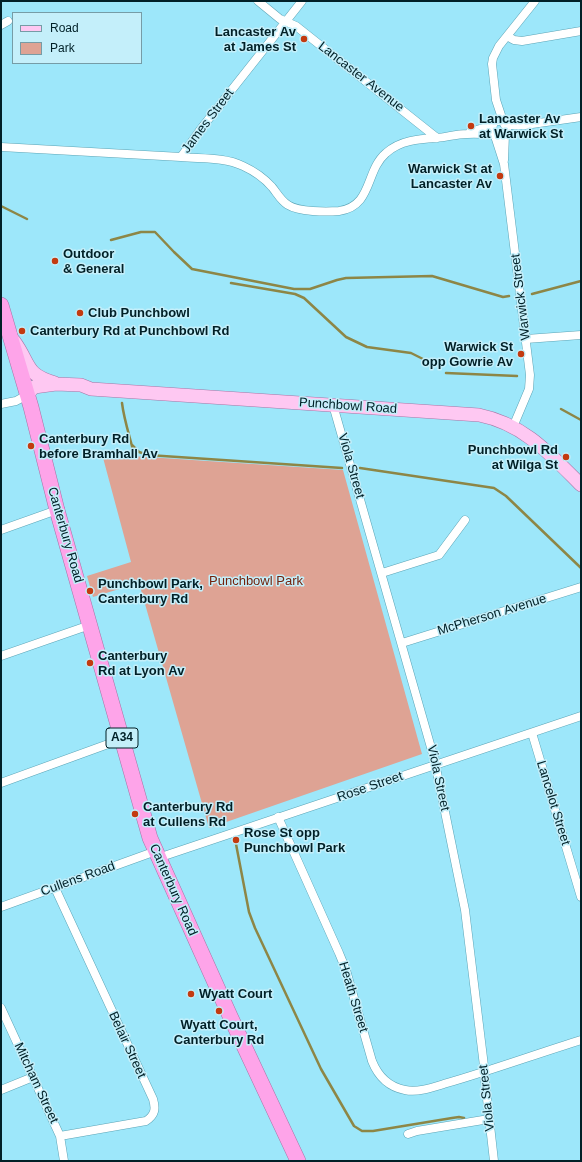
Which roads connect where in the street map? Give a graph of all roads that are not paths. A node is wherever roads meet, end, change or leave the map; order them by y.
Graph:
1 (258, 1) edge
2 (302, 1) edge
3 (535, 1) edge
4 (286, 21) junction
5 (581, 31) edge
6 (507, 36) junction
7 (496, 100) junction
8 (581, 117) edge
9 (493, 124) junction
10 (505, 124) junction
11 (525, 125) junction
12 (468, 133) junction
13 (505, 134) junction
14 (495, 135) junction
15 (437, 138) junction
16 (1, 147) edge
17 (181, 157) junction
18 (504, 164) junction
19 (1, 305) edge
20 (581, 335) edge
21 (10, 336) junction
22 (526, 339) junction
23 (56, 384) junction
24 (91, 389) junction
25 (27, 395) junction
26 (1, 404) edge
27 (333, 405) junction
28 (513, 427) junction
29 (576, 474) edge
30 (581, 485) edge
31 (57, 510) junction
32 (464, 520) dead end
33 (1, 530) edge
34 (382, 573) junction
35 (581, 587) edge
36 (90, 625) junction
37 (402, 643) junction
38 (1, 656) edge
39 (581, 716) edge
40 (532, 733) junction
41 (122, 739) junction
42 (436, 764) junction
43 (1, 783) edge
44 (278, 817) junction
45 (157, 855) junction
46 (55, 888) junction
47 (581, 897) edge
48 (1, 906) edge
49 (1, 1008) edge
50 (581, 1040) edge
51 (484, 1072) junction
52 (33, 1077) junction
53 (1, 1090) edge
54 (489, 1119) junction
55 (408, 1134) dead end
56 (60, 1136) junction
57 (64, 1161) edge
58 (298, 1161) edge
59 (494, 1161) edge

1 - 4 street, Lancaster Avenue
2 - 4 street, James Street
3 - 6 street
4 - 15 street, Lancaster Avenue
4 - 17 street, James Street
5 - 6 street
6 - 7 street
7 - 9 street
7 - 10 street
8 - 11 street
9 - 10 street
9 - 12 street
9 - 14 street
10 - 11 street
10 - 13 street
11 - 13 street
12 - 14 street
12 - 15 street
13 - 14 street
13 - 18 street, Warwick Street
14 - 18 street, Warwick Street
15 - 17 street
16 - 17 street, James Street
18 - 22 street, Warwick Street
19 - 21 highway, Canterbury Road / A34
20 - 22 street
21 - 23 main road
21 - 25 highway, Canterbury Road / A34
22 - 28 street, Warwick Street
23 - 24 main road, Punchbowl Road
23 - 25 main road, Punchbowl Road
24 - 25 main road, Punchbowl Road
24 - 27 main road, Punchbowl Road
25 - 26 street
25 - 31 highway, Canterbury Road / A34
27 - 28 main road, Punchbowl Road
27 - 34 street, Viola Street
28 - 29 main road, Punchbowl Road
29 - 30 main road, Punchbowl Road
31 - 33 street
31 - 36 highway, Canterbury Road / A34
32 - 34 street
34 - 37 street, Viola Street
35 - 37 street, McPherson Avenue
36 - 38 street
36 - 41 highway, Canterbury Road / A34
37 - 42 street, Viola Street
39 - 40 street, Rose Street
40 - 42 street, Rose Street
40 - 47 street, Lancelot Street
41 - 43 street
41 - 45 highway, Canterbury Road / A34
42 - 44 street, Rose Street
42 - 51 street, Viola Street
44 - 45 street, Rose Street
44 - 51 street, Heath Street
45 - 46 street, Cullens Road
45 - 58 highway, Canterbury Road / A34
46 - 48 street, Cullens Road
46 - 56 street, Belair Street
49 - 52 street, Mitcham Street
50 - 51 street, Heath Street
51 - 54 street, Viola Street
52 - 53 street
52 - 56 street, Mitcham Street
54 - 55 street
54 - 59 street, Viola Street
56 - 57 street, Mitcham Street

